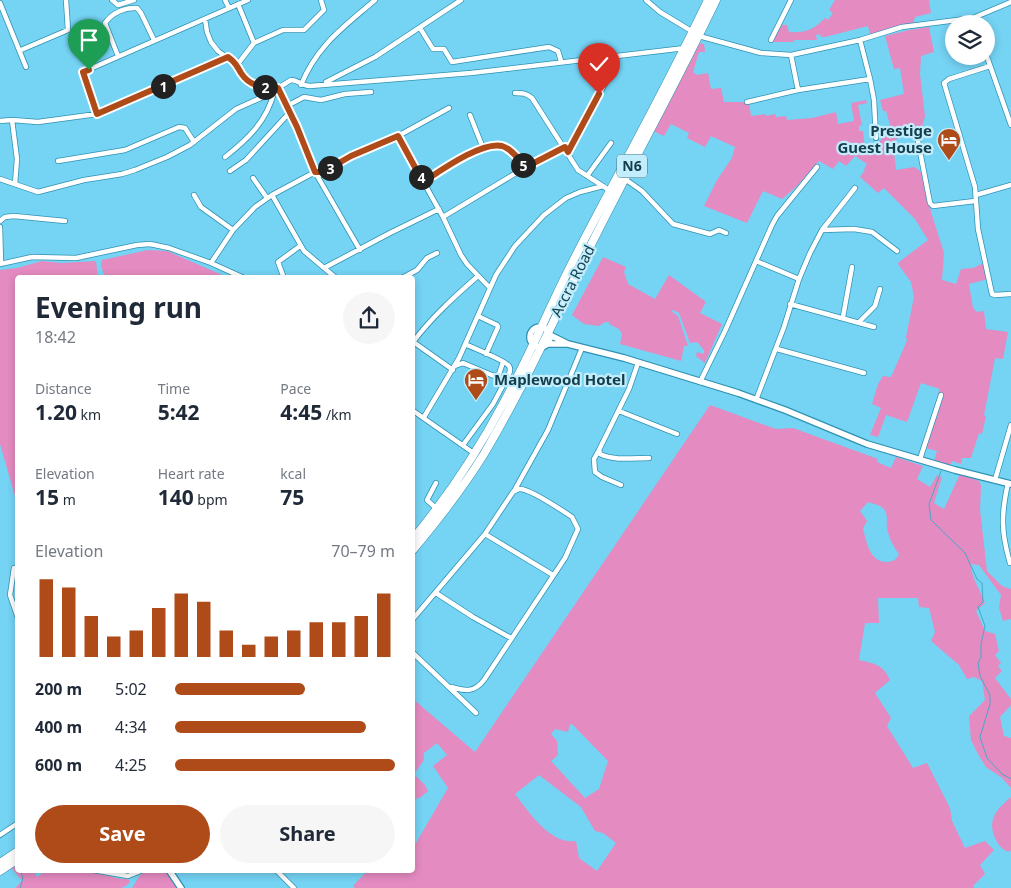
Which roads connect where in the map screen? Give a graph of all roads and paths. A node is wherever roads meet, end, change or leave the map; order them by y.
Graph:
1 (66, 0) edge
2 (112, 0) edge
3 (134, 0) edge
4 (225, 0) edge
5 (248, 0) edge
6 (321, 0) edge
7 (375, 0) edge
8 (461, 0) edge
9 (646, 0) edge
10 (708, 0) edge
11 (716, 0) edge
12 (791, 0) edge
13 (1011, 2) edge
14 (0, 3) edge
15 (238, 4) junction
16 (229, 8) junction
17 (979, 15) edge
18 (205, 18) junction
19 (945, 21) edge
20 (420, 28) junction
21 (696, 34) junction
22 (154, 40) junction
23 (771, 40) dead end
24 (860, 40) junction
25 (254, 43) junction
26 (685, 48) junction
27 (21, 50) junction
28 (791, 55) junction
29 (118, 56) junction
30 (228, 57) junction
31 (561, 61) junction
32 (237, 65) junction
33 (990, 66) joint
34 (26, 67) dead end
35 (609, 76) dead end
36 (870, 79) junction
37 (301, 84) junction
38 (322, 84) junction
39 (276, 89) junction
40 (798, 90) junction
41 (371, 92) dead end
42 (515, 93) dead end
43 (747, 102) dead end
44 (287, 106) junction
45 (449, 108) dead end
46 (290, 112) junction
47 (97, 114) junction
48 (470, 115) dead end
49 (1010, 117) edge
50 (12, 120) junction
51 (0, 121) edge
52 (1011, 125) edge
53 (398, 136) junction
54 (876, 138) dead end
55 (918, 141) dead end
56 (194, 142) junction
57 (611, 143) dead end
58 (565, 147) junction
59 (484, 148) junction
60 (568, 152) junction
61 (226, 157) dead end
62 (58, 161) dead end
63 (526, 167) junction
64 (817, 167) dead end
65 (230, 171) dead end
66 (315, 172) junction
67 (587, 176) junction
68 (253, 178) dead end
69 (0, 179) edge
70 (625, 179) junction
71 (423, 182) junction
72 (15, 184) junction
73 (1011, 185) edge
74 (606, 188) junction
75 (855, 188) dead end
76 (272, 194) junction
77 (194, 195) dead end
78 (976, 195) junction
79 (267, 198) junction
80 (975, 201) junction
81 (439, 210) junction
82 (443, 217) junction
83 (0, 221) edge
84 (65, 221) dead end
85 (0, 227) edge
86 (233, 230) junction
87 (822, 230) junction
88 (726, 233) dead end
89 (300, 246) junction
90 (360, 250) junction
91 (897, 251) dead end
92 (583, 252) junction
93 (437, 253) dead end
94 (756, 261) junction
95 (211, 263) junction
96 (0, 264) edge
97 (852, 267) dead end
98 (324, 268) junction
99 (237, 275) edge
100 (283, 275) edge
101 (332, 275) edge
102 (408, 275) edge
103 (478, 276) junction
104 (799, 278) junction
105 (490, 288) junction
106 (880, 289) dead end
107 (1011, 294) edge
108 (790, 304) junction
109 (478, 316) junction
110 (844, 317) junction
111 (858, 322) junction
112 (541, 327) junction
113 (874, 327) dead end
114 (549, 333) junction
115 (415, 339) edge
116 (415, 342) edge
117 (465, 344) junction
118 (568, 344) junction
119 (540, 345) junction
120 (582, 348) junction
121 (776, 348) junction
122 (486, 354) junction
123 (503, 362) junction
124 (638, 363) junction
125 (454, 368) junction
126 (864, 373) dead end
127 (700, 382) junction
128 (941, 394) dead end
129 (756, 400) junction
130 (619, 411) junction
131 (415, 412) edge
132 (424, 417) junction
133 (1011, 426) edge
134 (677, 434) dead end
135 (463, 445) junction
136 (600, 450) junction
137 (475, 454) junction
138 (649, 458) dead end
139 (920, 459) junction
140 (995, 480) junction
141 (436, 483) dead end
142 (1010, 484) edge
143 (621, 485) dead end
144 (513, 492) junction
145 (438, 510) junction
146 (485, 534) junction
147 (415, 537) edge
148 (415, 547) edge
149 (1010, 563) edge
150 (14, 568) dead end
151 (553, 575) junction
152 (436, 593) junction
153 (15, 609) edge
154 (415, 617) edge
155 (511, 638) junction
156 (415, 655) edge
157 (451, 687) junction
158 (476, 713) dead end
159 (15, 825) edge
160 (0, 835) edge
161 (15, 853) edge
162 (15, 861) edge
163 (0, 863) edge
164 (0, 871) edge
165 (110, 873) edge
166 (136, 873) edge
167 (171, 873) edge
168 (279, 873) edge
169 (181, 888) edge
170 (294, 888) edge

1 - 27 street
2 - 3 street
4 - 16 street
5 - 15 street
6 - 25 street
7 - 37 street
8 - 20 street
9 - 21 street
10 - 21 highway, Accra Road / N6
11 - 21 highway, Accra Road / N6
12 - 23 street
13 - 17 street
14 - 27 street
15 - 16 street
15 - 25 street
16 - 18 street
18 - 22 street
18 - 30 street
19 - 24 street
20 - 31 street
20 - 38 street
21 - 26 highway, Accra Road / N6
21 - 28 street
21 - 70 highway, Accra Road / N6
22 - 29 street
22 - 29 street
24 - 28 street
24 - 36 street
25 - 32 street
26 - 31 street
26 - 74 highway, Accra Road / N6
27 - 34 street
28 - 40 street
29 - 47 street
30 - 32 street
30 - 47 street
31 - 38 street
32 - 39 street
33 - 49 street
33 - 78 street
35 - 60 street
36 - 40 street
36 - 54 street
37 - 38 street
37 - 39 street
39 - 44 street
39 - 56 street
39 - 61 street
40 - 43 street
41 - 44 street
42 - 58 street
44 - 46 street
45 - 53 street
46 - 65 street
46 - 66 street
47 - 50 street
48 - 59 street
49 - 52 street
50 - 51 street
50 - 72 street
53 - 66 street
53 - 71 street
55 - 80 street
56 - 62 street
56 - 72 street
57 - 67 street
58 - 60 street
58 - 63 street
59 - 63 street
59 - 71 street
60 - 67 street
63 - 82 street
64 - 94 street
66 - 76 street
66 - 90 street
67 - 74 street
68 - 79 street
69 - 72 street
70 - 88 street
70 - 92 highway, Accra Road / N6
71 - 81 street
73 - 78 street
74 - 92 highway, Accra Road / N6
74 - 105 street
75 - 87 street
76 - 79 street
76 - 89 street
77 - 86 street
78 - 80 street
79 - 86 street
80 - 107 street
81 - 82 street
81 - 90 street
82 - 103 street
83 - 84 street
85 - 96 street
86 - 95 street
87 - 91 street
87 - 104 street
89 - 98 street
89 - 100 street
90 - 98 street
92 - 112 highway, Accra Road / N6
92 - 114 highway, Accra Road / N6
93 - 102 street
94 - 104 street
94 - 127 street
95 - 96 street
95 - 99 street
97 - 110 street
98 - 101 street
103 - 105 street
103 - 115 street
104 - 108 street
105 - 109 street
106 - 111 street
108 - 110 street
108 - 121 street
109 - 117 street
109 - 122 street
110 - 111 street
111 - 113 street
112 - 114 street
112 - 119 highway, Accra Road / N6
114 - 118 street
114 - 119 highway, Accra Road / N6
116 - 125 street
117 - 122 street
117 - 125 street
118 - 119 street
118 - 120 street
119 - 137 highway, Accra Road / N6
119 - 148 highway, Accra Road / N6
120 - 124 street
120 - 144 street
121 - 126 street
121 - 129 street
122 - 123 street
123 - 125 street
123 - 135 street
124 - 127 street
124 - 130 street
125 - 132 street
127 - 129 street
128 - 139 street
129 - 139 street
130 - 134 street
130 - 136 street
131 - 132 street
132 - 135 street
133 - 140 street
135 - 137 street
136 - 138 street
136 - 143 street
137 - 145 highway, Accra Road / N6
139 - 140 street
140 - 142 street
141 - 145 street
142 - 149 street
144 - 146 street
144 - 151 street
145 - 147 highway, Accra Road / N6
146 - 151 street
146 - 152 street
150 - 153 street
151 - 155 street
152 - 154 street
152 - 155 street
155 - 157 street
156 - 157 street
157 - 158 street
159 - 160 street
161 - 163 highway
162 - 164 highway
165 - 166 street
167 - 169 street
168 - 170 street

